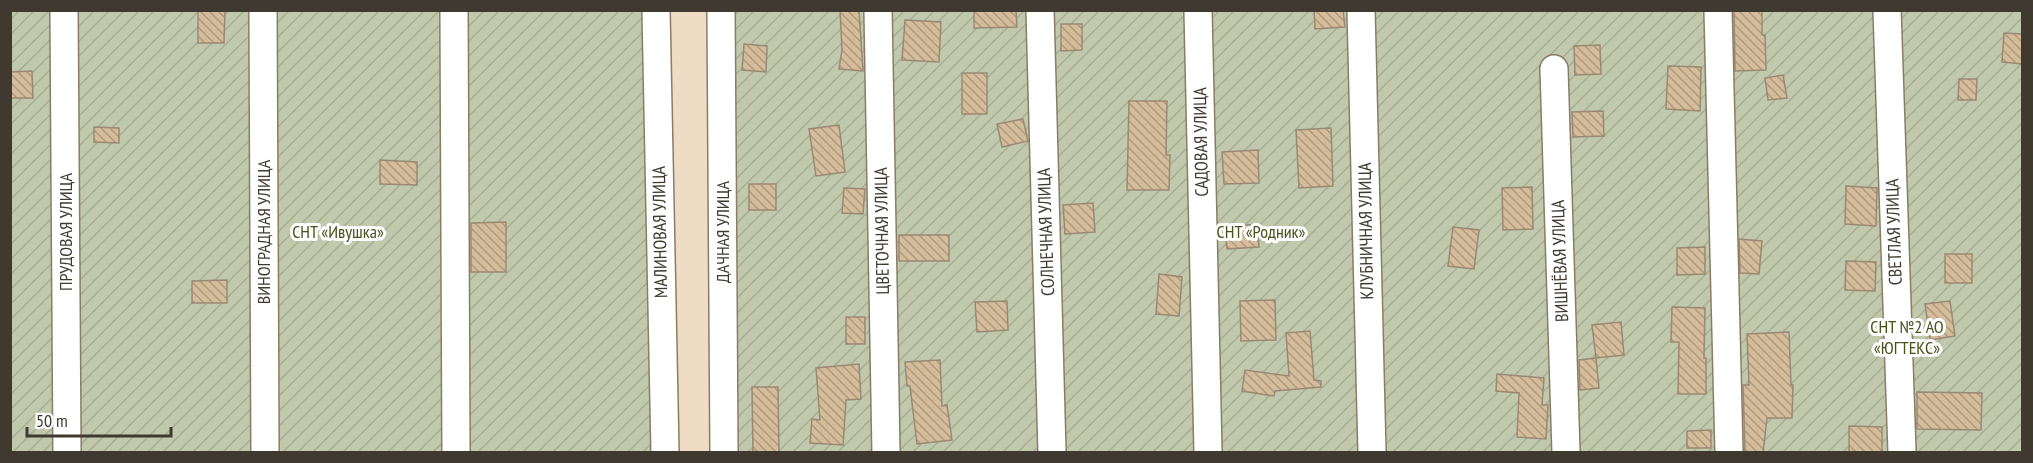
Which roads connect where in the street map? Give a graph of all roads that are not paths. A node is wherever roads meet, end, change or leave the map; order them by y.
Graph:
1 (64, 10) edge
2 (263, 10) edge
3 (454, 10) edge
4 (656, 10) edge
5 (721, 10) edge
6 (878, 10) edge
7 (1040, 10) edge
8 (1198, 10) edge
9 (1361, 10) edge
10 (1718, 10) edge
11 (1887, 10) edge
12 (1554, 69) dead end
13 (67, 453) edge
14 (265, 453) edge
15 (456, 453) edge
16 (665, 453) edge
17 (724, 453) edge
18 (886, 453) edge
19 (1052, 453) edge
20 (1208, 453) edge
21 (1372, 453) edge
22 (1566, 453) edge
23 (1729, 453) edge
24 (1902, 453) edge

1 - 13 street, ПРУДОВАЯ УЛИЦА
2 - 14 street, ВИНОГРАДНАЯ УЛИЦА
3 - 15 street
4 - 16 street, МАЛИНОВАЯ УЛИЦА
5 - 17 street, ДАЧНАЯ УЛИЦА
6 - 18 street, ЦВЕТОЧНАЯ УЛИЦА
7 - 19 street, СОЛНЕЧНАЯ УЛИЦА
8 - 20 street, САДОВАЯ УЛИЦА
9 - 21 street, КЛУБНИЧНАЯ УЛИЦА
10 - 23 street
11 - 24 street, СВЕТЛАЯ УЛИЦА
12 - 22 street, ВИШНЁВАЯ УЛИЦА

